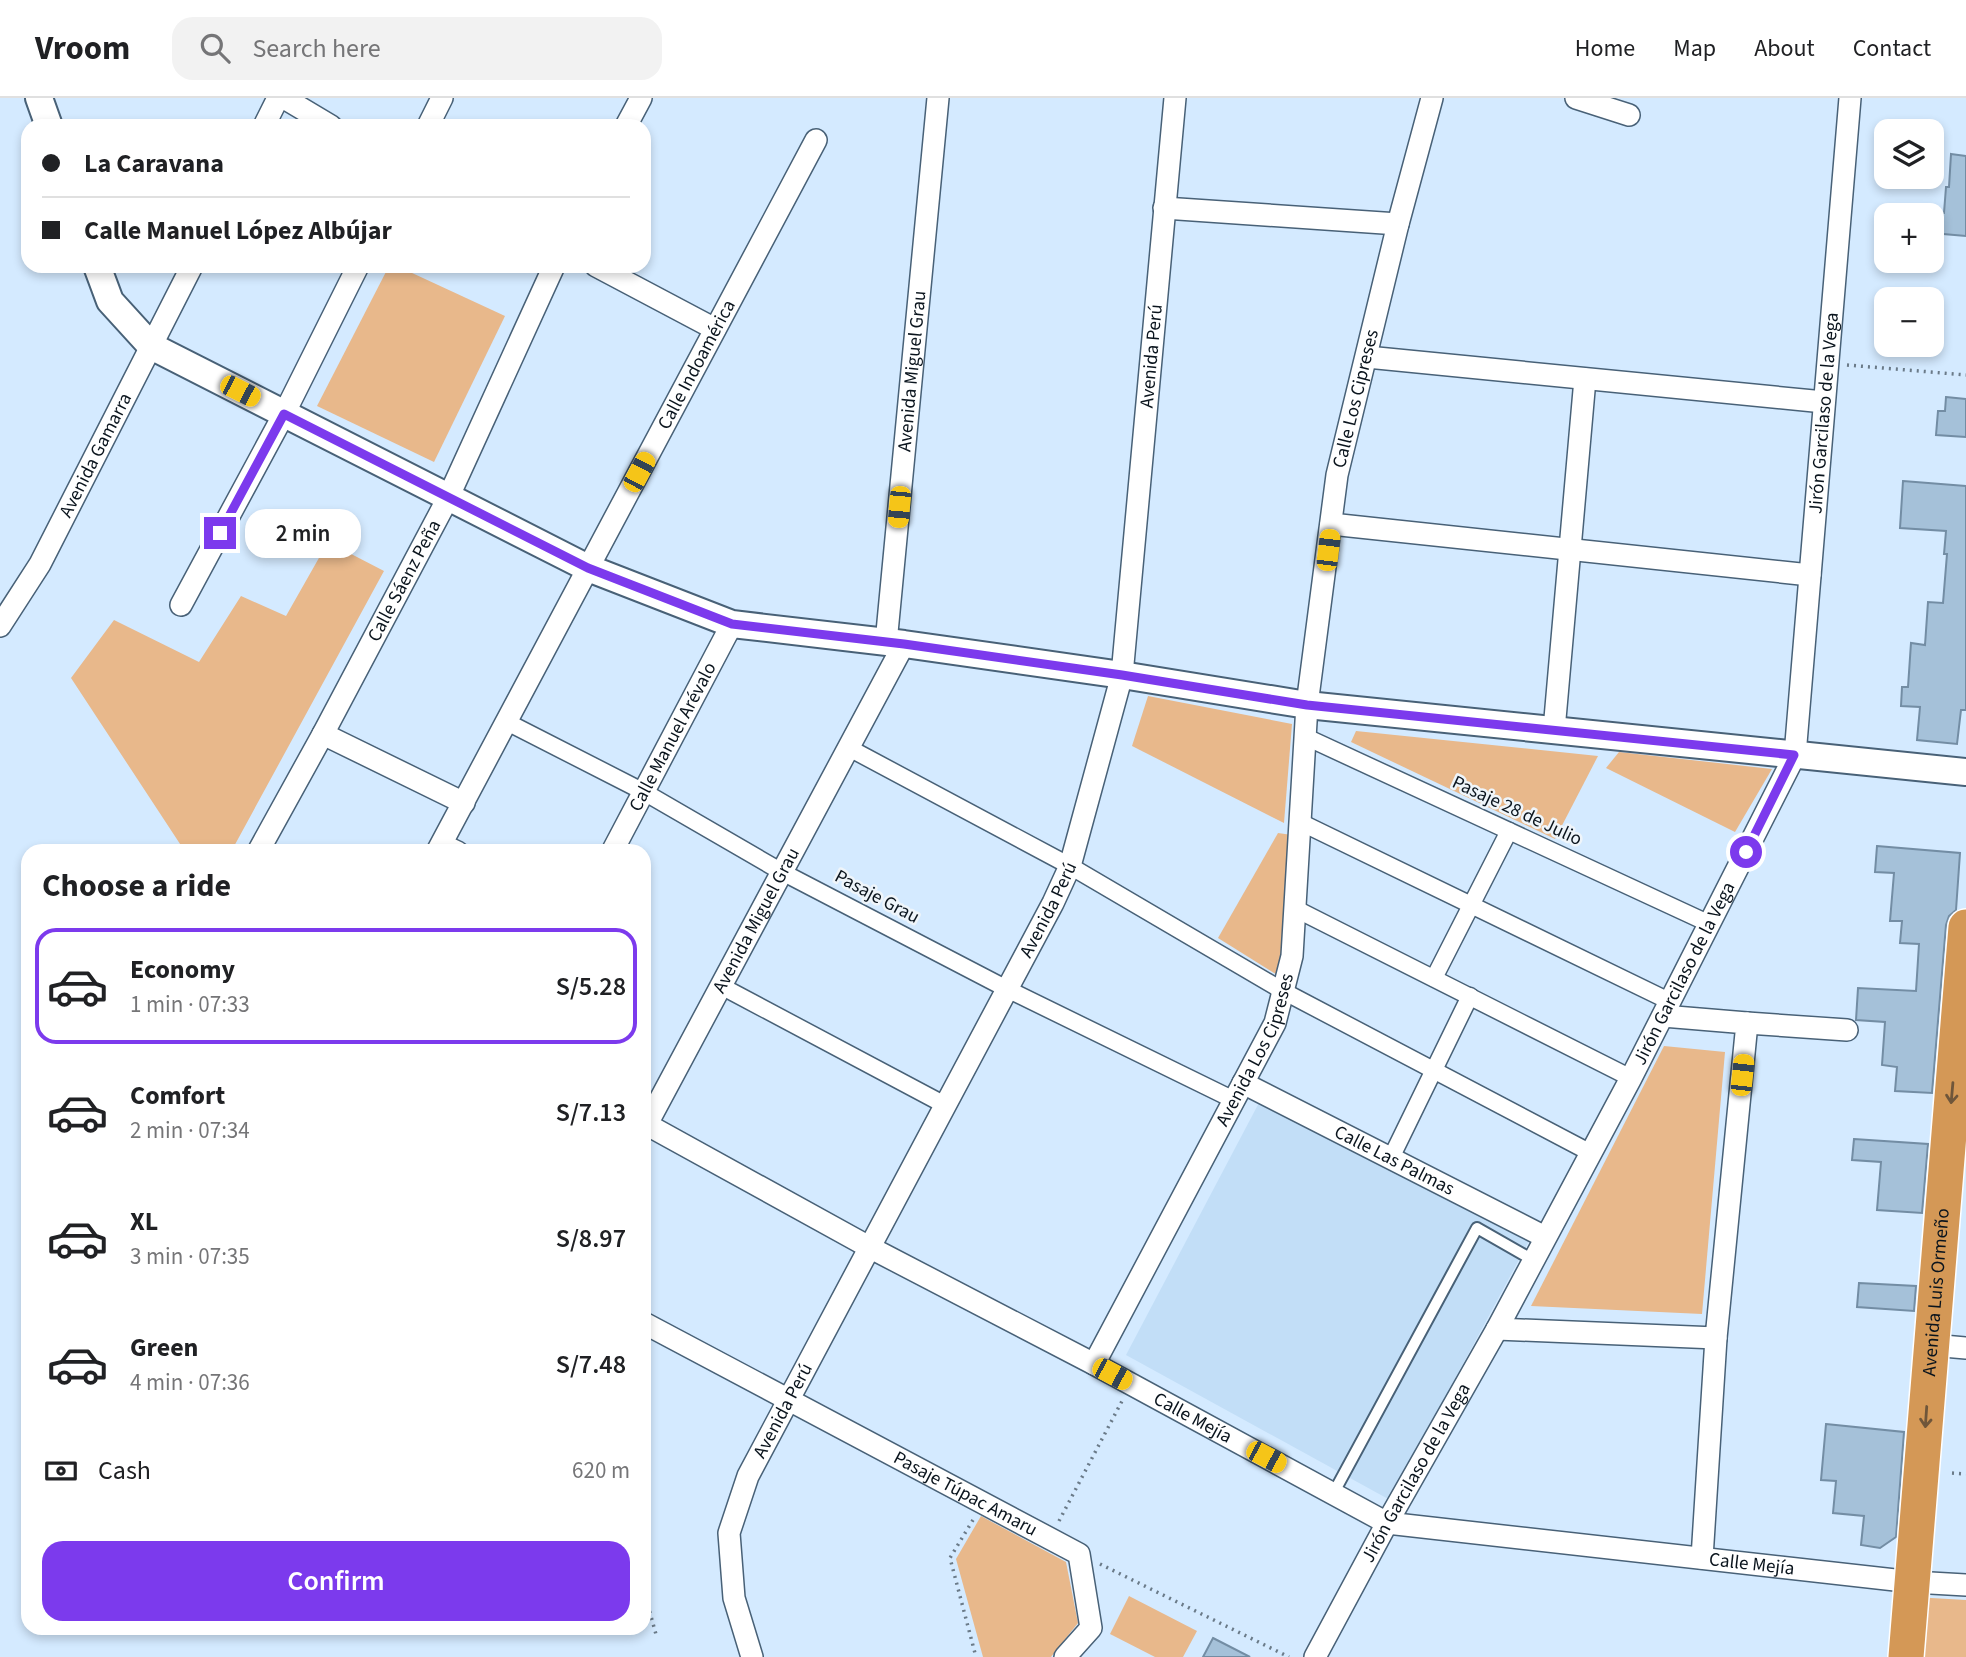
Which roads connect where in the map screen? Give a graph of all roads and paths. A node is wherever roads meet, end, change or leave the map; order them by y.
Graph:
1 (39, 98) edge
2 (278, 98) edge
3 (284, 98) edge
4 (442, 98) edge
5 (641, 98) edge
6 (938, 98) edge
7 (1175, 98) edge
8 (1432, 98) edge
9 (1576, 98) edge
10 (1850, 98) edge
11 (1629, 115) dead end
12 (46, 119) edge
13 (268, 119) edge
14 (319, 119) edge
15 (432, 119) edge
16 (630, 119) edge
17 (816, 140) dead end
18 (1164, 208) junction
19 (1398, 224) junction
20 (100, 273) edge
21 (188, 273) edge
22 (354, 273) edge
23 (551, 273) edge
24 (609, 273) edge
25 (715, 329) junction
26 (151, 346) junction
27 (1367, 357) junction
28 (1827, 364) junction
29 (1966, 374) edge
30 (1585, 379) junction
31 (1824, 402) junction
32 (284, 414) junction
33 (448, 498) junction
34 (1331, 524) junction
35 (1570, 550) junction
36 (588, 568) junction
37 (1810, 575) junction
38 (181, 605) dead end
39 (732, 624) junction
40 (0, 626) edge
41 (895, 643) junction
42 (1122, 675) junction
43 (1307, 705) junction
44 (507, 722) junction
45 (1554, 730) junction
46 (323, 734) junction
47 (1306, 737) junction
48 (849, 748) junction
49 (1794, 755) junction
50 (1966, 772) edge
51 (644, 792) junction
52 (464, 803) junction
53 (1300, 822) junction
54 (1509, 831) junction
55 (261, 844) edge
56 (448, 844) edge
57 (616, 844) edge
58 (1069, 866) junction
59 (782, 872) junction
60 (1471, 905) junction
61 (1294, 908) junction
62 (1710, 924) junction
63 (1966, 927) edge
64 (1434, 978) junction
65 (722, 986) junction
66 (1007, 989) junction
67 (1283, 991) junction
68 (1469, 996) junction
69 (1667, 1009) junction
70 (1747, 1023) junction
71 (1847, 1030) dead end
72 (1434, 1071) junction
73 (1631, 1078) junction
74 (1238, 1091) junction
75 (945, 1105) junction
76 (651, 1112) edge
77 (651, 1126) edge
78 (1591, 1153) junction
79 (1391, 1158) junction
80 (1545, 1237) junction
81 (869, 1247) junction
82 (1533, 1260) junction
83 (651, 1327) edge
84 (1497, 1329) junction
85 (1716, 1338) junction
86 (1932, 1345) junction
87 (1966, 1348) edge
88 (1094, 1364) junction
89 (1131, 1384) junction
90 (789, 1399) junction
91 (1952, 1473) dead end
92 (1966, 1474) edge
93 (1333, 1494) junction
94 (983, 1503) junction
95 (1387, 1523) junction
96 (1049, 1538) junction
97 (1079, 1554) junction
98 (1702, 1558) junction
99 (1913, 1582) junction
100 (1966, 1585) edge
101 (651, 1616) edge
102 (657, 1638) dead end
103 (751, 1657) edge
104 (976, 1657) edge
105 (1065, 1657) edge
106 (1289, 1657) edge
107 (1315, 1657) edge
108 (1906, 1657) edge

1 - 12 street
2 - 13 street
3 - 14 street
4 - 15 street
5 - 16 street
6 - 41 street, Avenida Miguel Grau
7 - 18 street, Avenida Perú
8 - 19 street, Calle Los Cipreses
9 - 11 street
10 - 28 street, Jirón Garcilaso de la Vega
17 - 25 street, Calle Indoamérica
18 - 19 street
18 - 42 street, Avenida Perú
19 - 27 street, Calle Los Cipreses
20 - 26 street
21 - 26 street, Avenida Gamarra
22 - 32 street
23 - 33 street, Calle Sáenz Peña
24 - 25 street
25 - 36 street, Calle Indoamérica
26 - 32 street
26 - 40 street, Avenida Gamarra
27 - 30 street
27 - 34 street, Calle Los Cipreses
28 - 29 path
28 - 31 street, Jirón Garcilaso de la Vega
30 - 31 street
30 - 35 street
31 - 37 street, Jirón Garcilaso de la Vega
32 - 33 street
32 - 38 street
33 - 36 street
33 - 46 street, Calle Sáenz Peña
34 - 35 street
34 - 43 street, Calle Los Cipreses
35 - 37 street
35 - 45 street
36 - 39 street
36 - 44 street, Calle Indoamérica
37 - 49 street, Jirón Garcilaso de la Vega
39 - 41 street
39 - 51 street, Calle Manuel Arévalo
41 - 42 street
41 - 48 street, Avenida Miguel Grau
42 - 43 street
42 - 58 street, Avenida Perú
43 - 45 street
43 - 47 street, Avenida Los Cipreses
44 - 51 street, Pasaje Grau
44 - 52 street, Calle Indoamérica
45 - 49 street
46 - 52 street
46 - 55 street, Calle Sáenz Peña
47 - 53 street, Avenida Los Cipreses
47 - 54 street, Pasaje 28 de Julio
48 - 58 street
48 - 59 street, Avenida Miguel Grau
49 - 50 street
49 - 62 street, Jirón Garcilaso de la Vega
51 - 57 street, Calle Manuel Arévalo
51 - 59 street, Pasaje Grau
52 - 56 street, Calle Indoamérica
53 - 60 street
53 - 61 street, Avenida Los Cipreses
54 - 60 street
54 - 62 street, Pasaje 28 de Julio
58 - 66 street, Avenida Perú
58 - 67 street
59 - 65 street, Avenida Miguel Grau
59 - 66 street, Pasaje Grau
60 - 64 street
60 - 69 street
61 - 64 street
61 - 67 street, Avenida Los Cipreses
62 - 69 street, Jirón Garcilaso de la Vega
63 -> 86 highway, Avenida Luis Ormeño
64 - 68 street
65 - 75 street
65 - 76 street, Avenida Miguel Grau
66 - 74 street, Pasaje Grau
66 - 75 street, Avenida Perú
67 - 72 street
67 - 74 street, Avenida Los Cipreses
68 - 72 street
68 - 73 street
69 - 70 street
69 - 73 street, Jirón Garcilaso de la Vega
70 - 71 street
70 - 85 street
72 - 78 street
72 - 79 street
73 - 78 street, Jirón Garcilaso de la Vega
74 - 79 street, Calle Las Palmas
74 - 88 street, Avenida Los Cipreses
75 - 81 street, Avenida Perú
77 - 81 street, Calle Mejía
78 - 80 street, Jirón Garcilaso de la Vega
79 - 80 street, Calle Las Palmas
80 - 82 street, Jirón Garcilaso de la Vega
81 - 88 street, Calle Mejía
81 - 90 street, Avenida Perú
82 - 84 street, Jirón Garcilaso de la Vega
82 - 93 lane
83 - 90 street, Pasaje Túpac Amaru
84 - 85 street
84 - 95 street, Jirón Garcilaso de la Vega
85 - 98 street
86 - 87 street
86 -> 99 highway, Avenida Luis Ormeño
88 - 89 street, Calle Mejía
89 - 93 street, Calle Mejía
89 - 96 path
90 - 94 street, Pasaje Túpac Amaru
90 - 103 street, Avenida Perú
91 - 92 path
93 - 95 street, Calle Mejía
94 - 96 street, Pasaje Túpac Amaru
94 - 104 path
95 - 98 street, Calle Mejía
95 - 107 street, Jirón Garcilaso de la Vega
96 - 97 street, Pasaje Túpac Amaru
97 - 105 street
97 - 106 path
98 - 99 street, Calle Mejía
99 - 100 street, Calle Mejía
99 - 108 highway, Avenida Luis Ormeño
101 - 102 path

